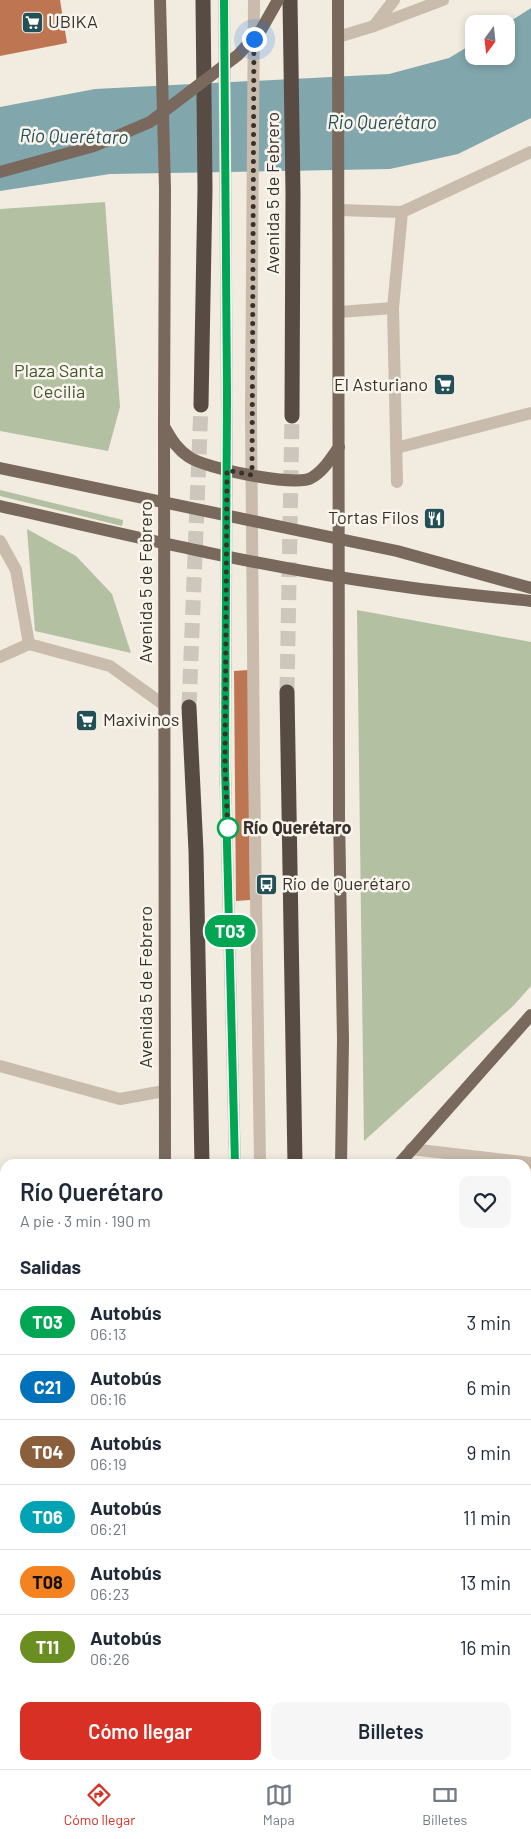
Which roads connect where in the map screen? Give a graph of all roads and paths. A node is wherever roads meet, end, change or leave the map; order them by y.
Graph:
1 (160, 0) edge
2 (203, 0) edge
3 (224, 0) edge
4 (254, 0) edge
5 (278, 0) edge
6 (290, 0) edge
7 (338, 0) edge
8 (394, 0) edge
9 (443, 0) edge
10 (374, 26) junction
11 (338, 37) junction
12 (531, 152) edge
13 (0, 172) edge
14 (339, 210) junction
15 (402, 212) junction
16 (393, 308) junction
17 (339, 312) junction
18 (201, 406) tunnel mouth
19 (531, 413) edge
20 (292, 416) tunnel mouth
21 (164, 426) junction
22 (338, 447) junction
23 (396, 448) junction
24 (0, 468) edge
25 (227, 470) junction
26 (252, 475) junction
27 (397, 482) dead end
28 (165, 501) junction
29 (0, 506) edge
30 (226, 516) junction
31 (252, 521) junction
32 (339, 538) junction
33 (0, 541) edge
34 (165, 544) junction
35 (227, 556) junction
36 (252, 561) junction
37 (339, 576) junction
38 (531, 588) edge
39 (531, 601) edge
40 (29, 644) junction
41 (0, 657) edge
42 (287, 692) tunnel mouth
43 (164, 705) junction
44 (189, 707) tunnel mouth
45 (531, 1015) edge
46 (0, 1066) edge
47 (164, 1091) junction
48 (411, 1150) junction
49 (165, 1159) edge
50 (202, 1159) edge
51 (235, 1159) edge
52 (260, 1159) edge
53 (296, 1159) edge
54 (341, 1159) edge
55 (403, 1159) edge
56 (494, 1159) edge

1 - 21 main road, Avenida 5 de Febrero
2 - 18 highway
3 - 25 street
4 - 26 street
5 - 13 main road, bridge
6 - 20 highway, Avenida 5 de Febrero
7 - 11 main road
8 - 10 street
9 - 10 street
10 - 11 street
11 - 14 main road
12 - 15 street
14 - 15 street
14 - 17 main road
15 - 16 street
16 - 17 street
16 - 23 street
17 - 22 main road
19 - 23 street
21 - 25 main road
21 - 28 main road, Avenida 5 de Febrero
22 - 26 main road
22 - 32 main road
23 - 27 street
24 - 28 main road
25 - 26 main road
25 - 30 street
26 - 31 street
28 - 30 main road
28 - 34 main road, Avenida 5 de Febrero
29 - 34 main road
30 - 31 main road
30 - 35 street
31 - 32 main road
31 - 36 street
32 - 37 main road
32 - 38 main road
33 - 40 street
34 - 35 main road
34 - 43 main road, Avenida 5 de Febrero
35 - 36 main road
35 - 51 street
36 - 37 main road
36 - 52 street
37 - 39 main road
37 - 54 main road
40 - 41 street
40 - 43 street
42 - 53 highway
43 - 47 main road, Avenida 5 de Febrero
44 - 50 highway
45 - 48 main road
46 - 47 street
47 - 49 main road, Avenida 5 de Febrero
48 - 55 main road
48 - 56 street

